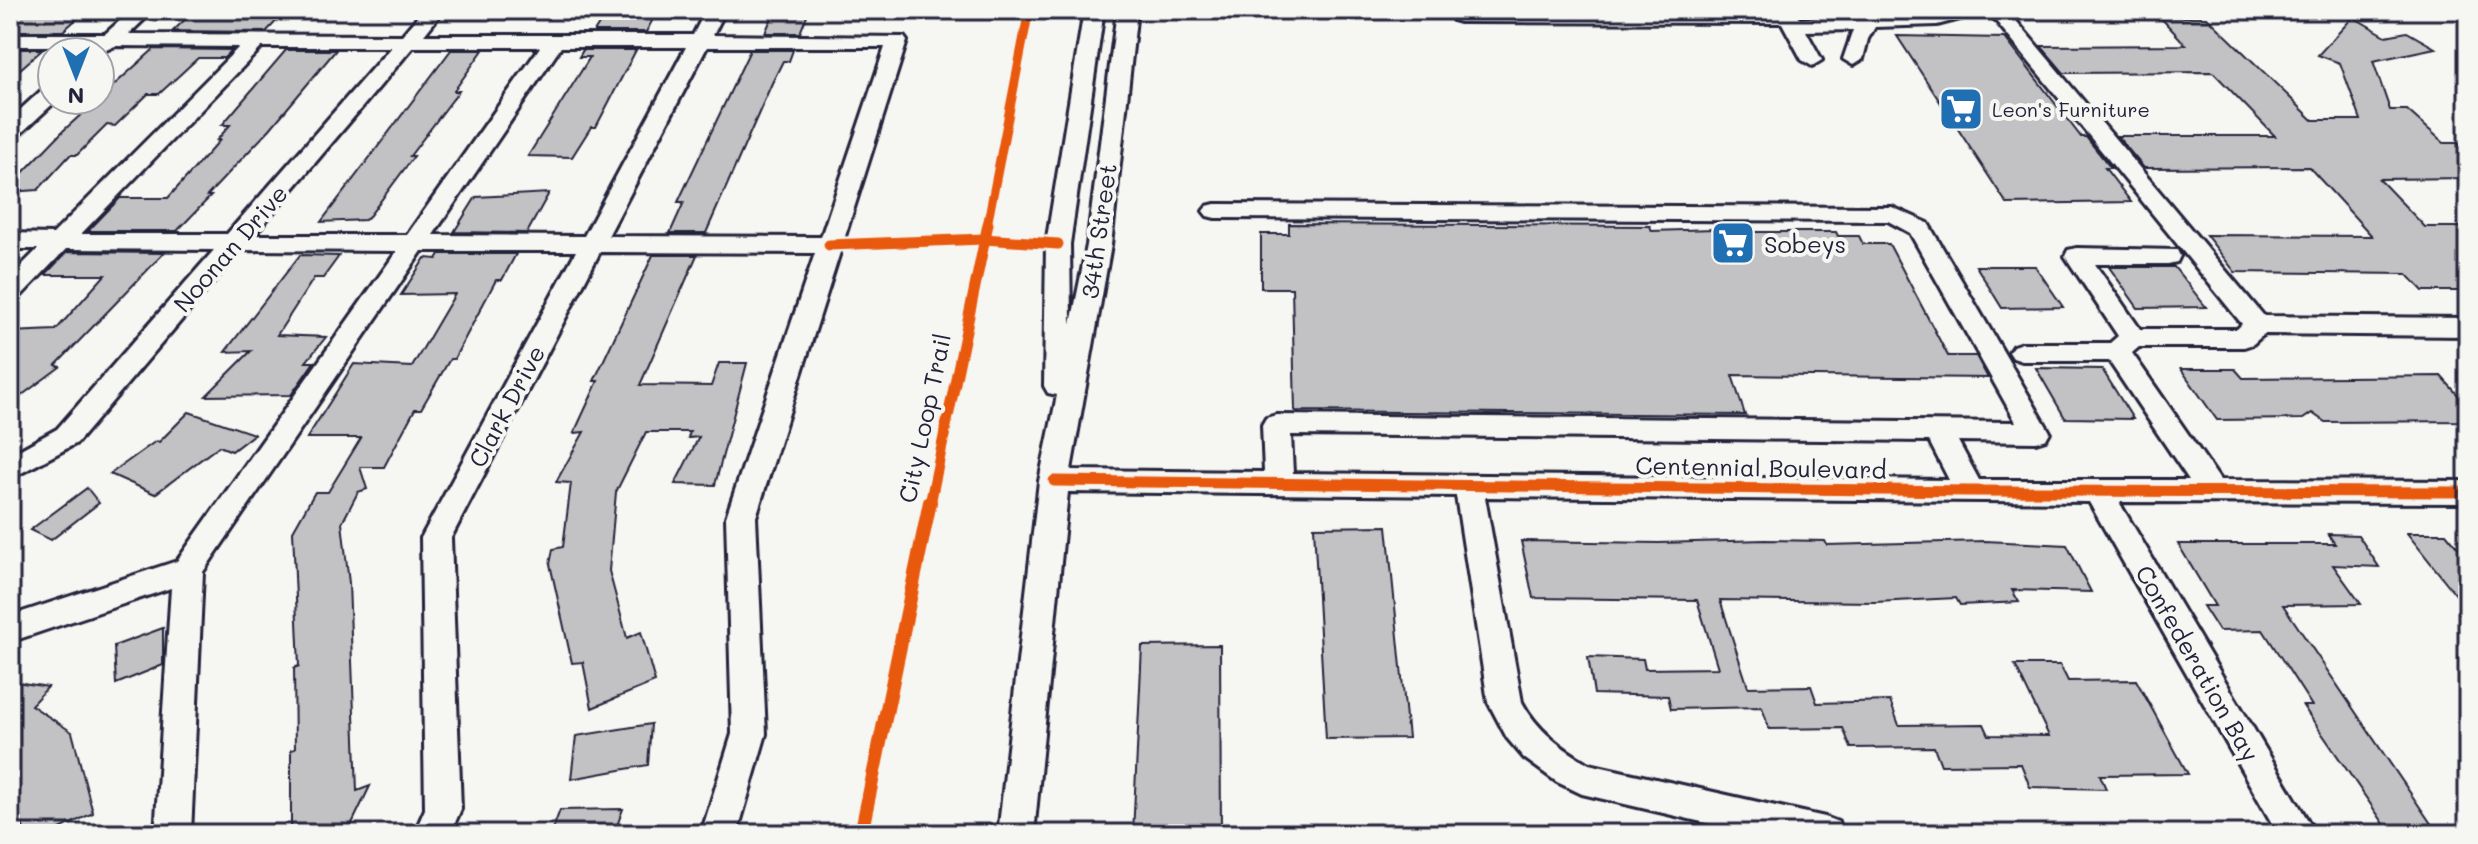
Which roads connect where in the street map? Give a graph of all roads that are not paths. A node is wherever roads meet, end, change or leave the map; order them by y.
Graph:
1 (144, 10) edge
2 (434, 10) edge
3 (716, 10) edge
4 (1094, 10) edge
5 (1127, 10) edge
6 (1458, 10) edge
7 (1972, 10) edge
8 (1997, 10) edge
9 (1702, 13) edge
10 (1865, 24) junction
11 (1793, 25) junction
12 (116, 36) edge
13 (258, 39) junction
14 (410, 39) junction
15 (701, 39) junction
16 (10, 40) edge
17 (555, 41) junction
18 (36, 42) edge
19 (116, 45) edge
20 (1853, 59) dead end
21 (1812, 60) dead end
22 (36, 107) edge
23 (10, 131) edge
24 (1215, 211) dead end
25 (1063, 212) junction
26 (1103, 212) junction
27 (10, 241) edge
28 (57, 241) junction
29 (235, 243) junction
30 (414, 243) junction
31 (592, 244) junction
32 (829, 245) junction
33 (2168, 256) dead end
34 (10, 292) edge
35 (2257, 325) junction
36 (2468, 327) edge
37 (2125, 345) junction
38 (2022, 352) dead end
39 (1938, 431) junction
40 (1056, 466) junction
41 (10, 468) edge
42 (1279, 484) junction
43 (1469, 487) junction
44 (1970, 491) junction
45 (2098, 492) junction
46 (2212, 492) junction
47 (2468, 492) edge
48 (188, 570) junction
49 (10, 629) edge
50 (173, 834) edge
51 (432, 834) edge
52 (719, 834) edge
53 (1016, 834) edge
54 (1825, 834) edge
55 (2298, 834) edge

1 - 12 street
2 - 14 street, Noonan Drive
3 - 15 street, Clark Drive
4 - 25 street, 34th Street
5 - 26 street, 34th Street
6 - 9 street
7 - 10 street
8 - 35 street
9 - 11 street
10 - 11 street
10 - 20 street
11 - 21 street
13 - 14 street
13 - 19 street
13 - 28 street
14 - 17 street
14 - 29 street, Noonan Drive
15 - 17 street
15 - 31 street, Clark Drive
15 - 32 street
16 - 18 street
17 - 30 street
22 - 23 street
24 - 39 street
25 - 26 street
25 - 40 street, 34th Street
26 - 40 street, 34th Street
27 - 28 street
28 - 29 street
28 - 34 street
29 - 30 street
29 - 41 street, Noonan Drive
30 - 31 street
30 - 48 street
31 - 32 street
31 - 51 street, Clark Drive
32 - 52 street
33 - 37 street
35 - 36 street
35 - 37 street
37 - 38 street
37 - 46 street
39 - 42 street
39 - 44 street
40 - 42 street, Centennial Boulevard
40 - 53 street, 34th Street
42 - 43 street, Centennial Boulevard
43 - 44 street, Centennial Boulevard
43 - 54 street
44 - 45 street, Centennial Boulevard
45 - 46 street, Centennial Boulevard
45 - 55 street, Confederation Bay
46 - 47 street, Centennial Boulevard
48 - 49 street
48 - 50 street

